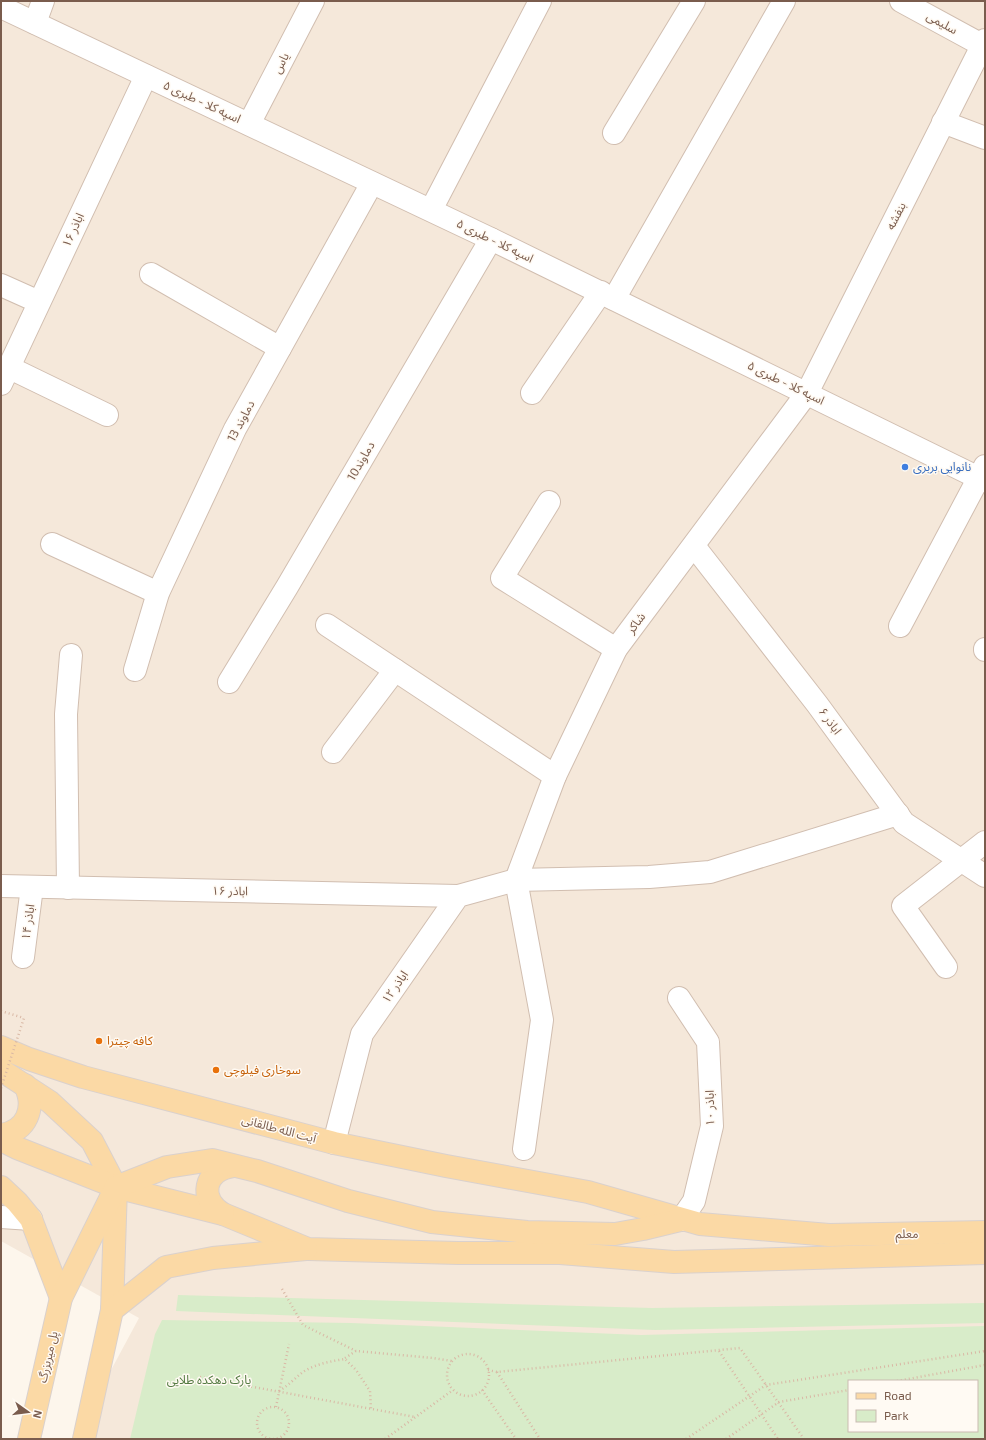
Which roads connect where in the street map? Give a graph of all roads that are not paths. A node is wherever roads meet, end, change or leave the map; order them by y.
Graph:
1 (43, 1) edge
2 (313, 1) edge
3 (540, 1) edge
4 (694, 1) edge
5 (784, 1) edge
6 (901, 1) edge
7 (1, 7) edge
8 (35, 23) junction
9 (984, 42) edge
10 (146, 76) junction
11 (944, 122) junction
12 (249, 124) junction
13 (614, 133) dead end
14 (985, 138) edge
15 (372, 183) junction
16 (430, 210) junction
17 (491, 239) junction
18 (151, 274) dead end
19 (1, 285) edge
20 (608, 295) junction
21 (39, 302) junction
22 (280, 348) junction
23 (5, 376) edge
24 (532, 393) dead end
25 (807, 393) junction
26 (107, 415) dead end
27 (983, 475) edge
28 (549, 502) dead end
29 (52, 544) dead end
30 (694, 546) junction
31 (158, 593) junction
32 (327, 625) dead end
33 (900, 626) dead end
34 (616, 649) junction
35 (72, 655) dead end
36 (135, 670) dead end
37 (394, 670) junction
38 (229, 682) dead end
39 (333, 752) dead end
40 (555, 776) junction
41 (898, 814) junction
42 (985, 842) edge
43 (962, 861) junction
44 (985, 876) edge
45 (516, 880) junction
46 (1, 886) edge
47 (32, 887) junction
48 (68, 888) junction
49 (458, 896) junction
50 (23, 957) dead end
51 (946, 967) dead end
52 (679, 998) dead end
53 (1, 1047) edge
54 (1, 1070) edge
55 (25, 1086) junction
56 (1, 1135) edge
57 (1, 1140) edge
58 (334, 1143) junction
59 (524, 1149) dead end
60 (233, 1166) junction
61 (1, 1187) edge
62 (116, 1187) junction
63 (223, 1214) junction
64 (1, 1217) edge
65 (31, 1219) junction
66 (681, 1220) junction
67 (985, 1232) edge
68 (308, 1248) junction
69 (985, 1253) edge
70 (61, 1298) junction
71 (112, 1310) junction
72 (29, 1439) edge
73 (84, 1439) edge

1 - 8 street
2 - 12 street, یاس
3 - 16 street
4 - 13 street
5 - 20 street
6 - 9 street, سلیمی
7 - 8 street, اسپه کلا - طبری ۵
8 - 10 street, اسپه کلا - طبری ۵
9 - 11 street, بنفشه
10 - 12 street, اسپه کلا - طبری ۵
10 - 21 street, اباذر ۱۶
11 - 14 street
11 - 25 street, بنفشه
12 - 15 street, اسپه کلا - طبری ۵
15 - 16 street, اسپه کلا - طبری ۵
15 - 22 street, دماوند 13
16 - 17 street, اسپه کلا - طبری ۵
17 - 20 street, اسپه کلا - طبری ۵
17 - 38 street, دماوند10
18 - 22 street
19 - 21 street
20 - 24 street
20 - 25 street, اسپه کلا - طبری ۵
21 - 23 street, اباذر ۱۶
22 - 31 street, دماوند 13
23 - 26 street
25 - 27 street, اسپه کلا - طبری ۵
25 - 30 street, شاکر
27 - 33 street
28 - 34 street
29 - 31 street
30 - 34 street, شاکر
30 - 41 street, اباذر ۶
31 - 36 street, دماوند 13
32 - 37 street
34 - 40 street, شاکر
35 - 48 street
37 - 39 street
37 - 40 street
40 - 45 street, شاکر
41 - 43 street, اباذر ۶
41 - 45 street
42 - 43 street
43 - 44 street, اباذر ۶
43 - 51 street
45 - 49 street
45 - 59 street
46 - 47 street, اباذر ۱۶
47 - 48 street, اباذر ۱۶
47 - 50 street, اباذر ۱۴
48 - 49 street, اباذر ۱۶
49 - 58 street, اباذر ۱۲
52 - 66 street, اباذر ۱۰
53 - 58 main road, آیت الله طالقانی
54 - 55 main road
55 - 56 main road
55 - 62 main road
57 - 62 main road
58 - 66 main road, آیت الله طالقانی
60 - 62 main road
60 - 63 main road
60 - 66 main road
61 - 65 main road
62 - 63 main road
62 - 70 main road, پل میربزرگ
62 - 71 main road
63 - 68 main road
64 - 65 street
65 - 70 main road
66 - 67 main road, معلم
68 - 69 main road
68 - 71 main road
70 - 72 main road, پل میربزرگ
71 - 73 main road

